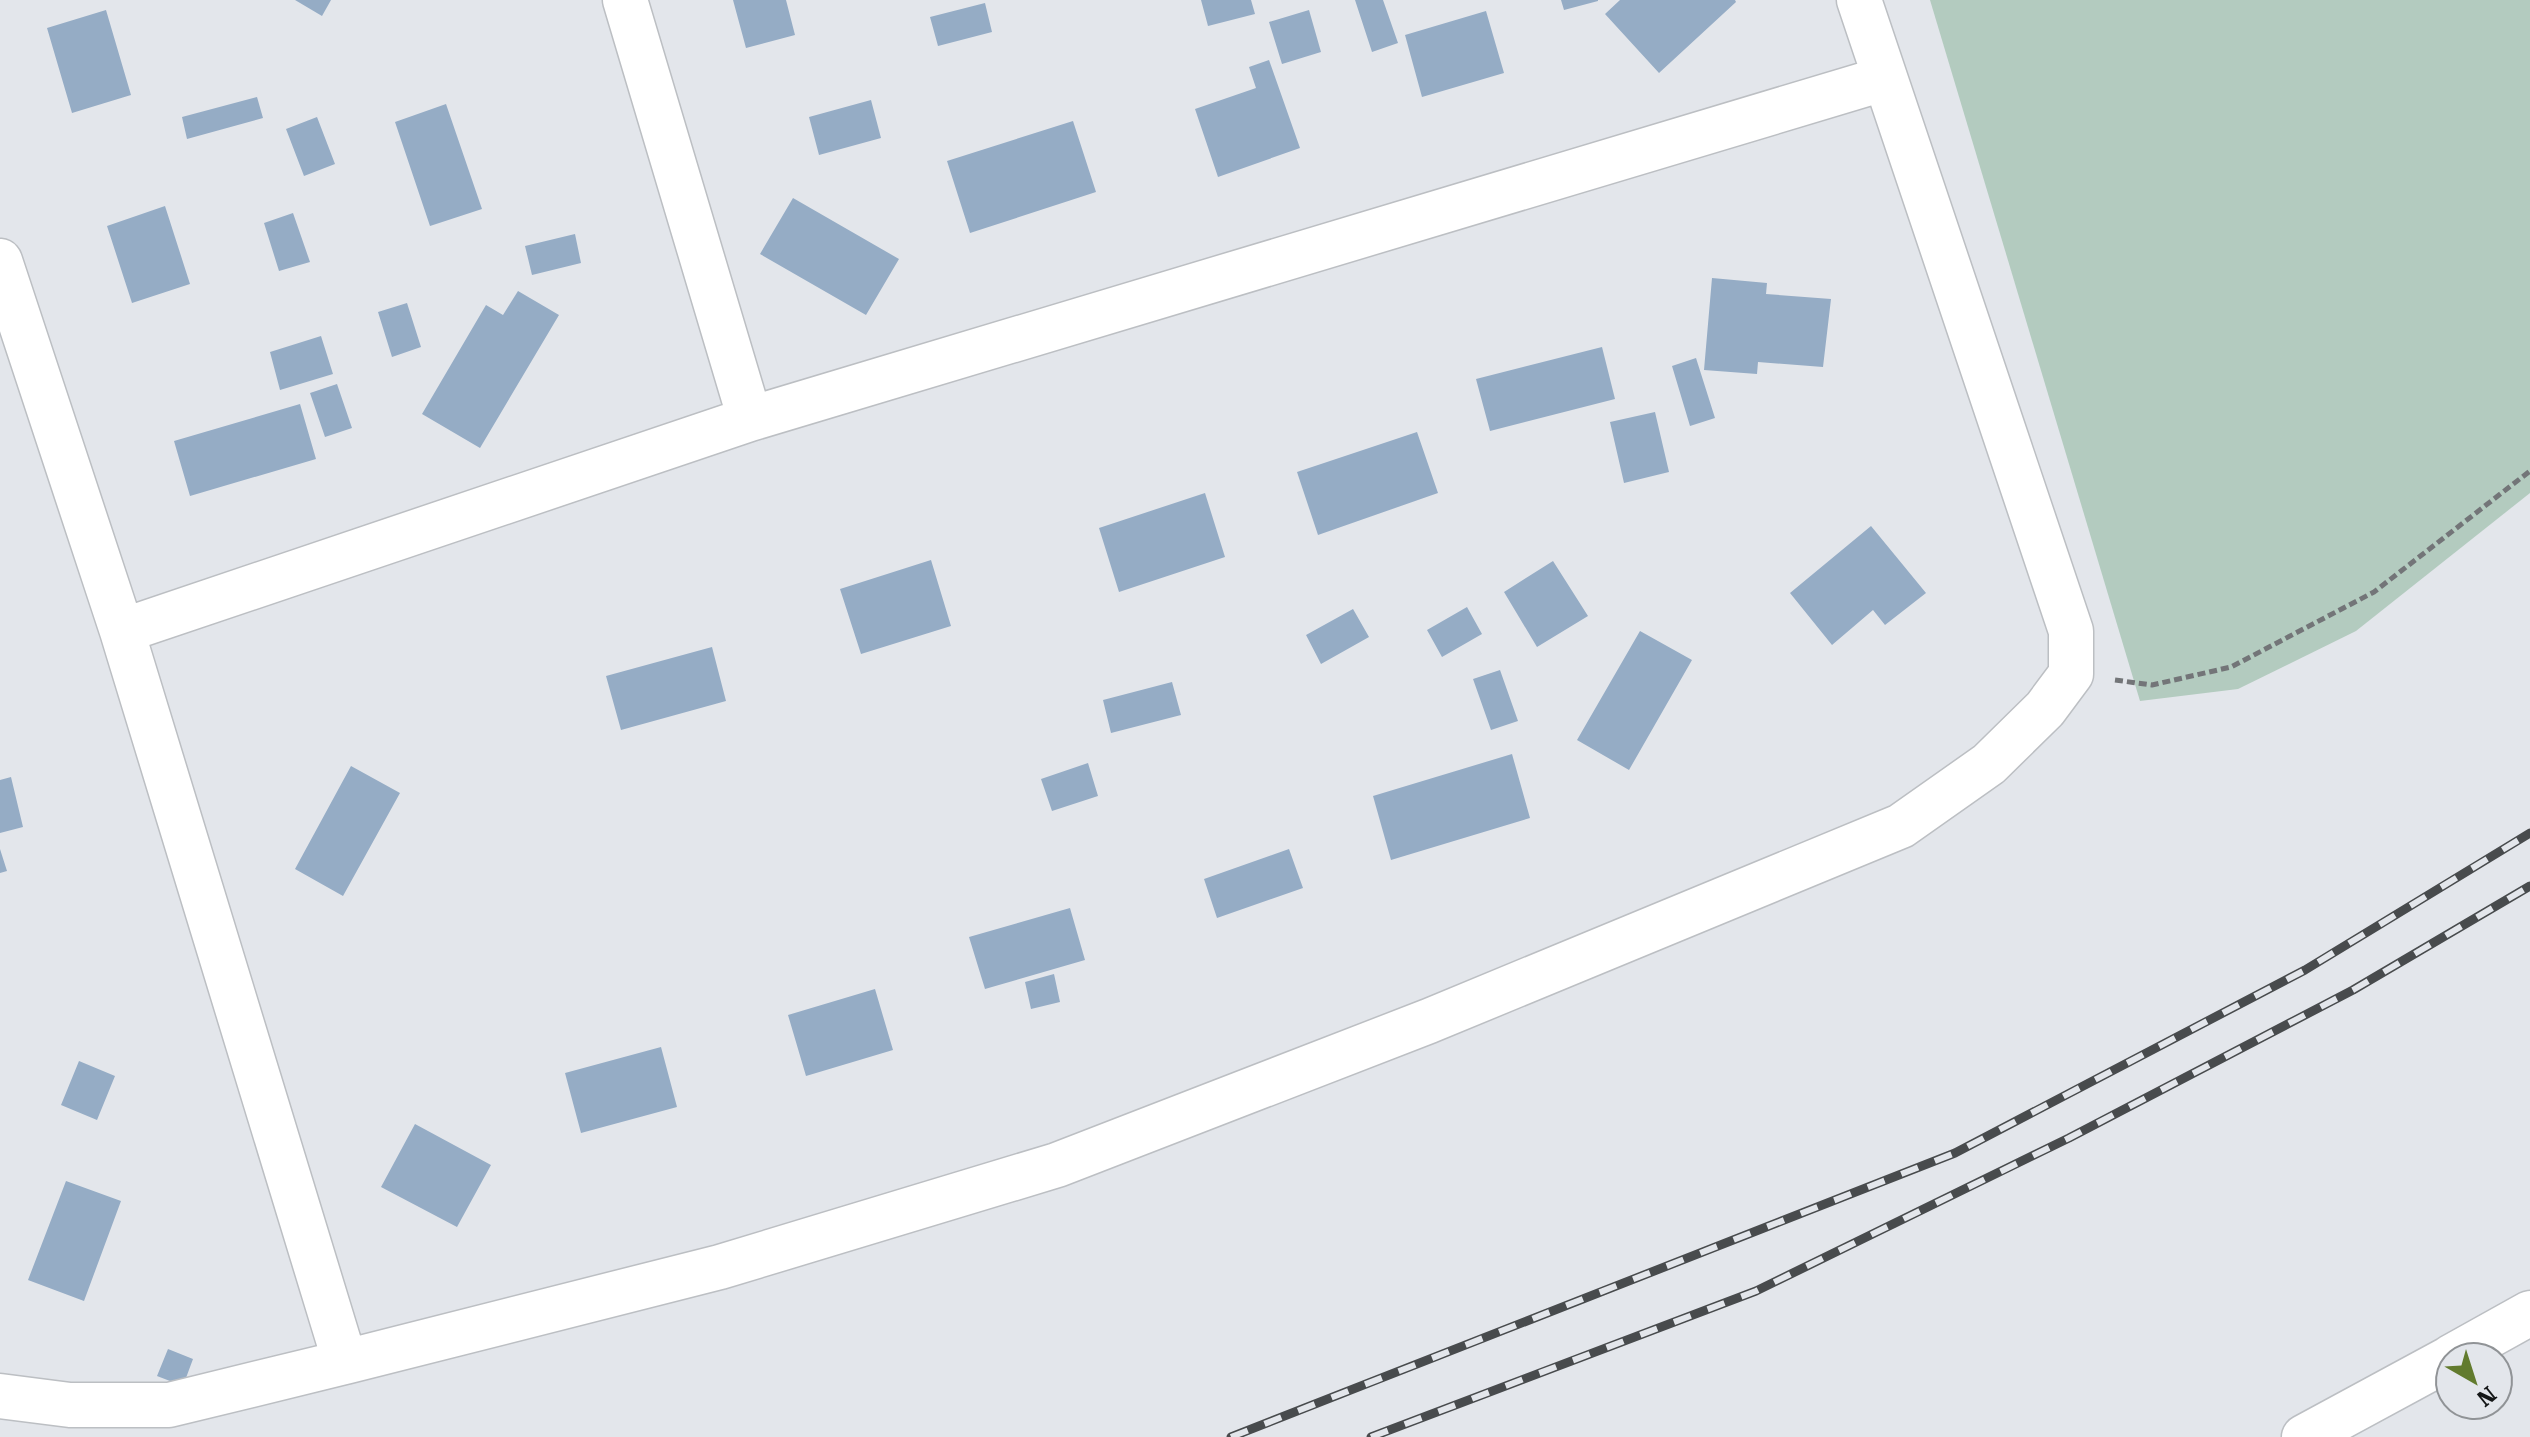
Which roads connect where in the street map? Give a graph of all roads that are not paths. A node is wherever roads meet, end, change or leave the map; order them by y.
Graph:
1 (625, 0) edge
2 (1859, 0) edge
3 (1883, 79) junction
4 (3, 282) edge
5 (750, 419) junction
6 (122, 631) junction
7 (2530, 1313) edge
8 (2479, 1341) edge
9 (345, 1362) junction
10 (2434, 1366) edge
11 (0, 1396) edge
12 (2304, 1437) edge

1 - 5 street
2 - 3 street
3 - 5 street
3 - 9 street
4 - 6 street
5 - 6 street
6 - 9 street
7 - 8 street
9 - 11 street
10 - 12 street

